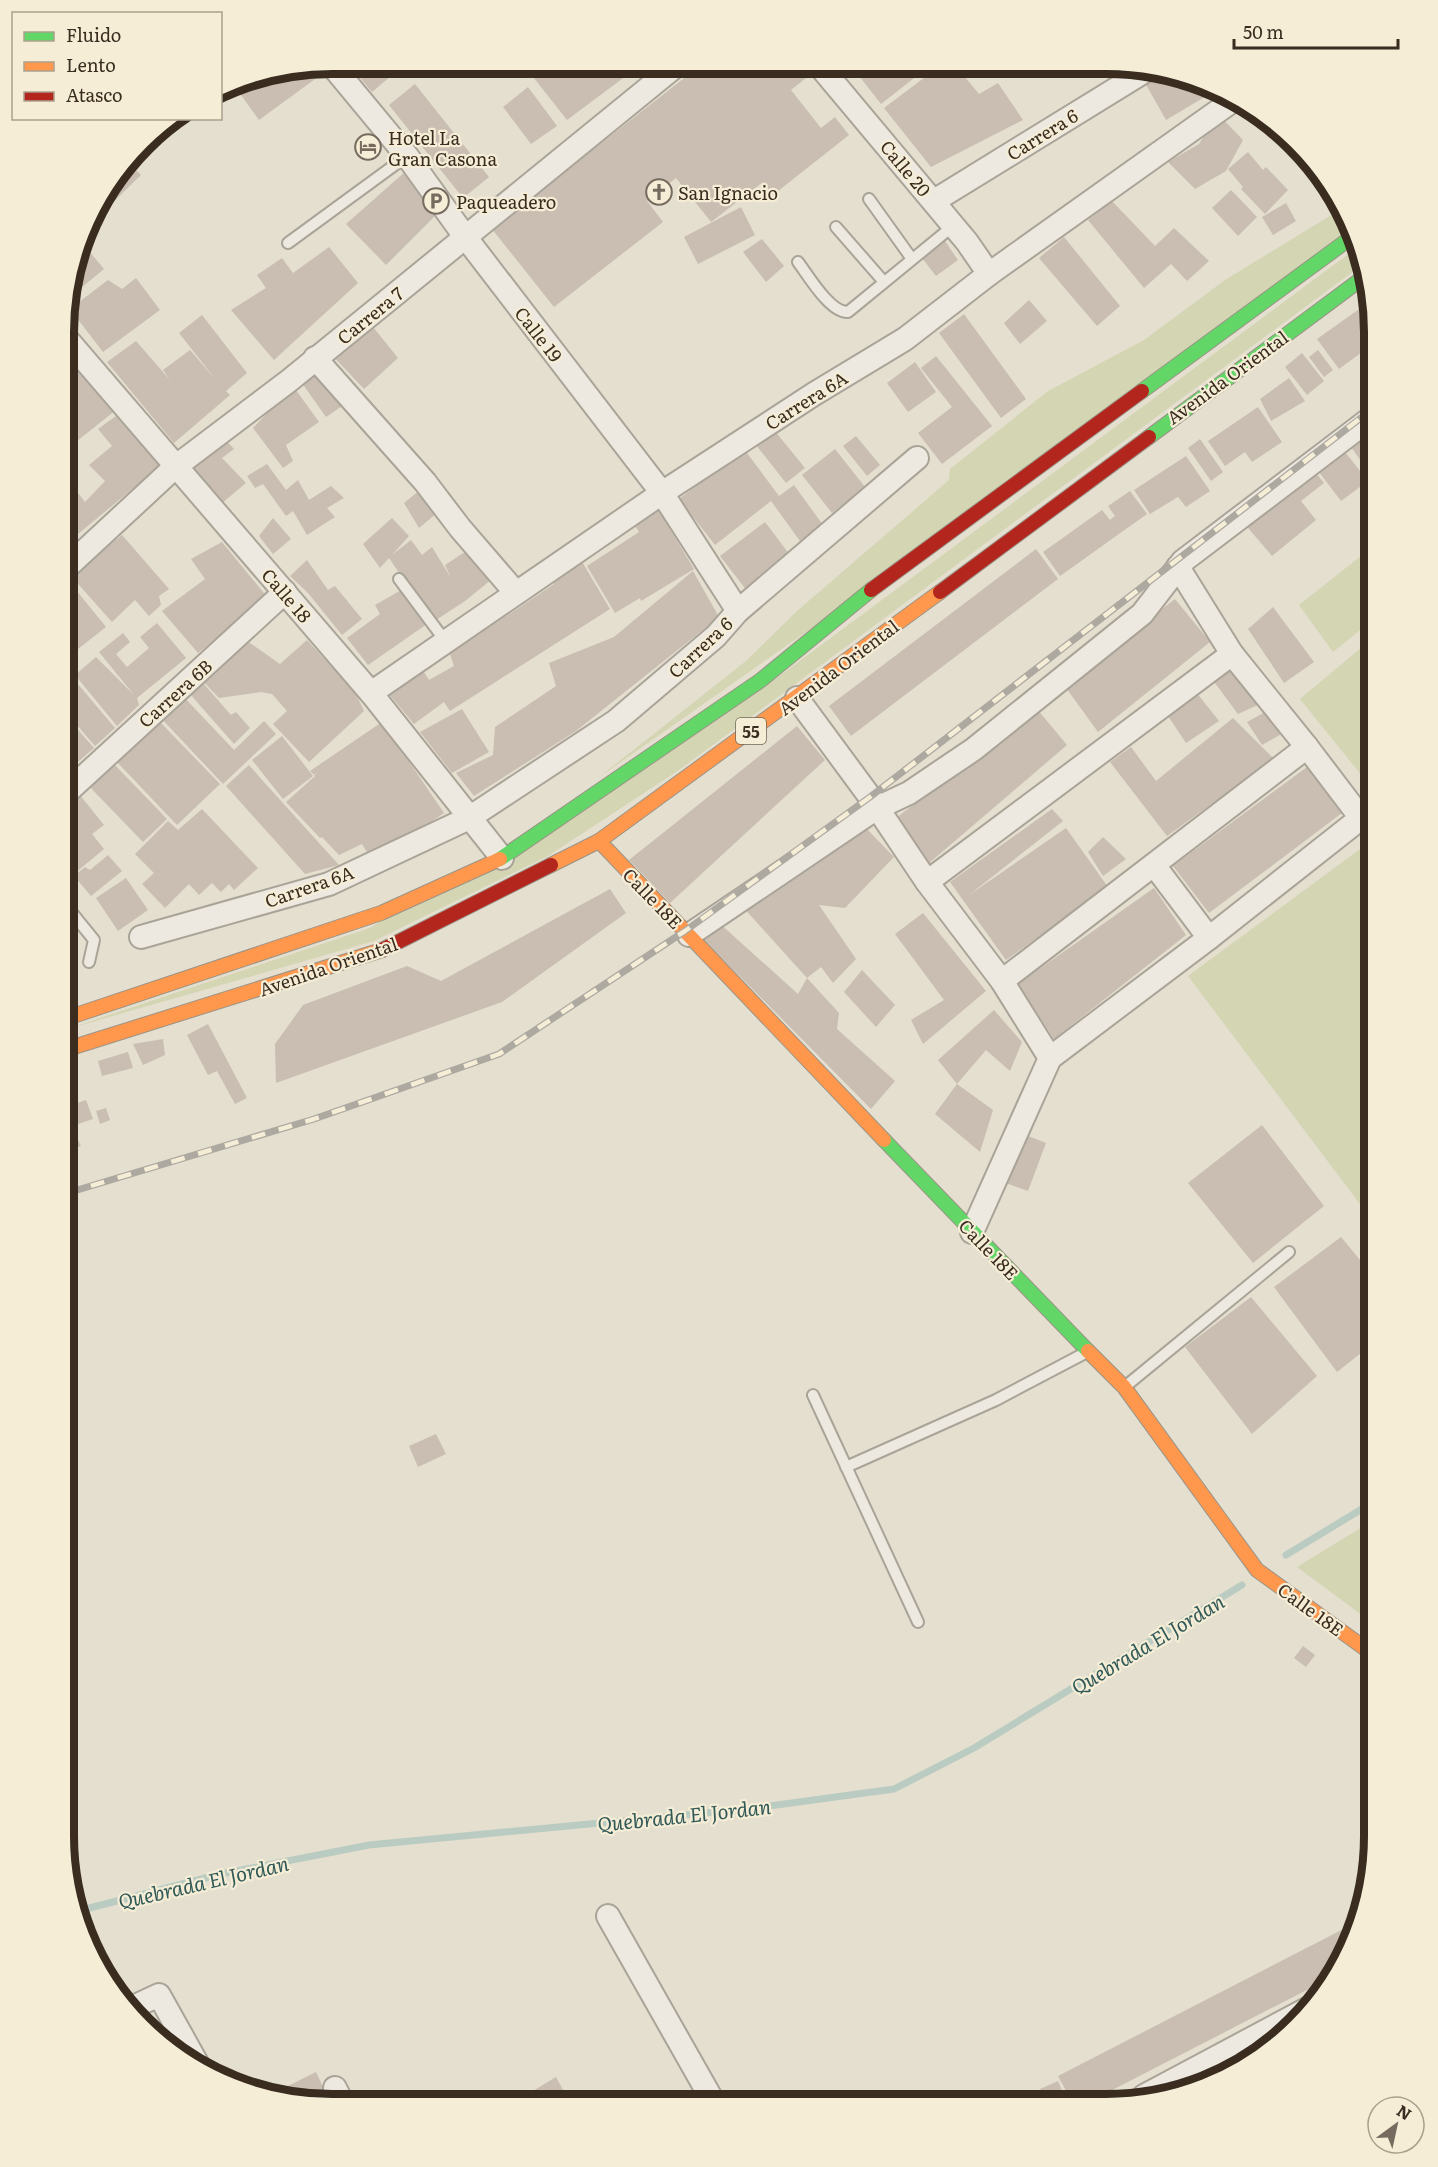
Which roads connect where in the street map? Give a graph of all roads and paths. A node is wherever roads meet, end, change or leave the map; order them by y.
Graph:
1 (339, 74) edge
2 (666, 74) edge
3 (827, 74) edge
4 (1137, 76) edge
5 (1228, 104) edge
6 (407, 156) junction
7 (869, 199) dead end
8 (934, 201) junction
9 (953, 226) junction
10 (836, 227) dead end
11 (466, 238) junction
12 (1348, 240) edge
13 (288, 243) dead end
14 (912, 259) junction
15 (798, 262) dead end
16 (989, 274) junction
17 (1360, 281) edge
18 (884, 282) junction
19 (74, 348) edge
20 (315, 358) junction
21 (1364, 423) edge
22 (917, 458) dead end
23 (175, 467) junction
24 (662, 494) junction
25 (74, 561) edge
26 (1178, 567) junction
27 (399, 579) dead end
28 (285, 592) junction
29 (516, 593) junction
30 (738, 611) junction
31 (446, 642) junction
32 (1232, 654) junction
33 (371, 693) junction
34 (797, 698) junction
35 (1308, 747) junction
36 (74, 786) edge
37 (877, 808) junction
38 (469, 818) junction
39 (599, 841) junction
40 (502, 858) junction
41 (1154, 865) junction
42 (927, 882) junction
43 (74, 915) edge
44 (689, 935) junction
45 (141, 937) dead end
46 (1209, 938) junction
47 (89, 962) dead end
48 (1002, 981) junction
49 (74, 1016) edge
50 (74, 1047) edge
51 (1050, 1058) junction
52 (972, 1232) junction
53 (1289, 1252) dead end
54 (1088, 1351) junction
55 (1124, 1387) junction
56 (813, 1395) dead end
57 (846, 1467) junction
58 (918, 1622) dead end
59 (1364, 1648) edge
60 (608, 1916) dead end
61 (137, 2005) edge
62 (1287, 2020) edge
63 (190, 2051) edge
64 (1157, 2089) edge
65 (709, 2094) edge

1 - 6 street, Calle 19
2 - 11 street, Carrera 7
3 - 8 street, Calle 20
4 - 8 street, Carrera 6
5 - 16 street, Carrera 6A
6 - 11 street, Calle 19
6 - 13 lane
7 - 14 lane
8 - 9 street, Calle 20
9 - 14 lane
9 - 16 street, Calle 20
10 - 18 lane
11 - 20 street, Carrera 7
11 - 24 street, Calle 19
12 - 40 main road, Avenida Oriental / 55
14 - 18 lane
15 - 18 lane
16 - 24 street, Carrera 6A
17 - 34 main road, Avenida Oriental / 55
19 - 23 street, Calle 18
20 - 23 street, Carrera 7
20 - 29 street
21 - 26 street
22 - 30 street, Carrera 6
23 - 25 street, Carrera 7
23 - 28 street, Calle 18
24 - 29 street, Carrera 6A
24 - 30 street, Calle 19
26 - 32 street
26 - 37 street
27 - 31 lane
28 - 33 street, Calle 18
28 - 36 street, Carrera 6B
29 - 31 street, Carrera 6A
30 - 38 street, Carrera 6
31 - 33 street, Carrera 6A
32 - 35 street
32 - 42 street
33 - 38 street, Calle 18
34 - 37 street
34 - 39 main road, Avenida Oriental / 55
35 - 41 street
35 - 46 street
37 - 42 street
37 - 44 street
38 - 40 street, Calle 18
38 - 45 street, Carrera 6A
39 - 44 main road, Calle 18E
39 - 50 main road, Avenida Oriental / 55
40 - 49 main road, Avenida Oriental / 55
41 - 46 street
41 - 48 street
42 - 48 street
43 - 47 lane
44 - 52 main road, Calle 18E
46 - 51 street
48 - 51 street
51 - 52 street
52 - 54 main road, Calle 18E
53 - 55 lane
54 - 55 main road, Calle 18E
54 - 57 lane
55 - 59 main road, Calle 18E
56 - 57 lane
57 - 58 lane
60 - 65 street
61 - 63 street
62 - 64 street

